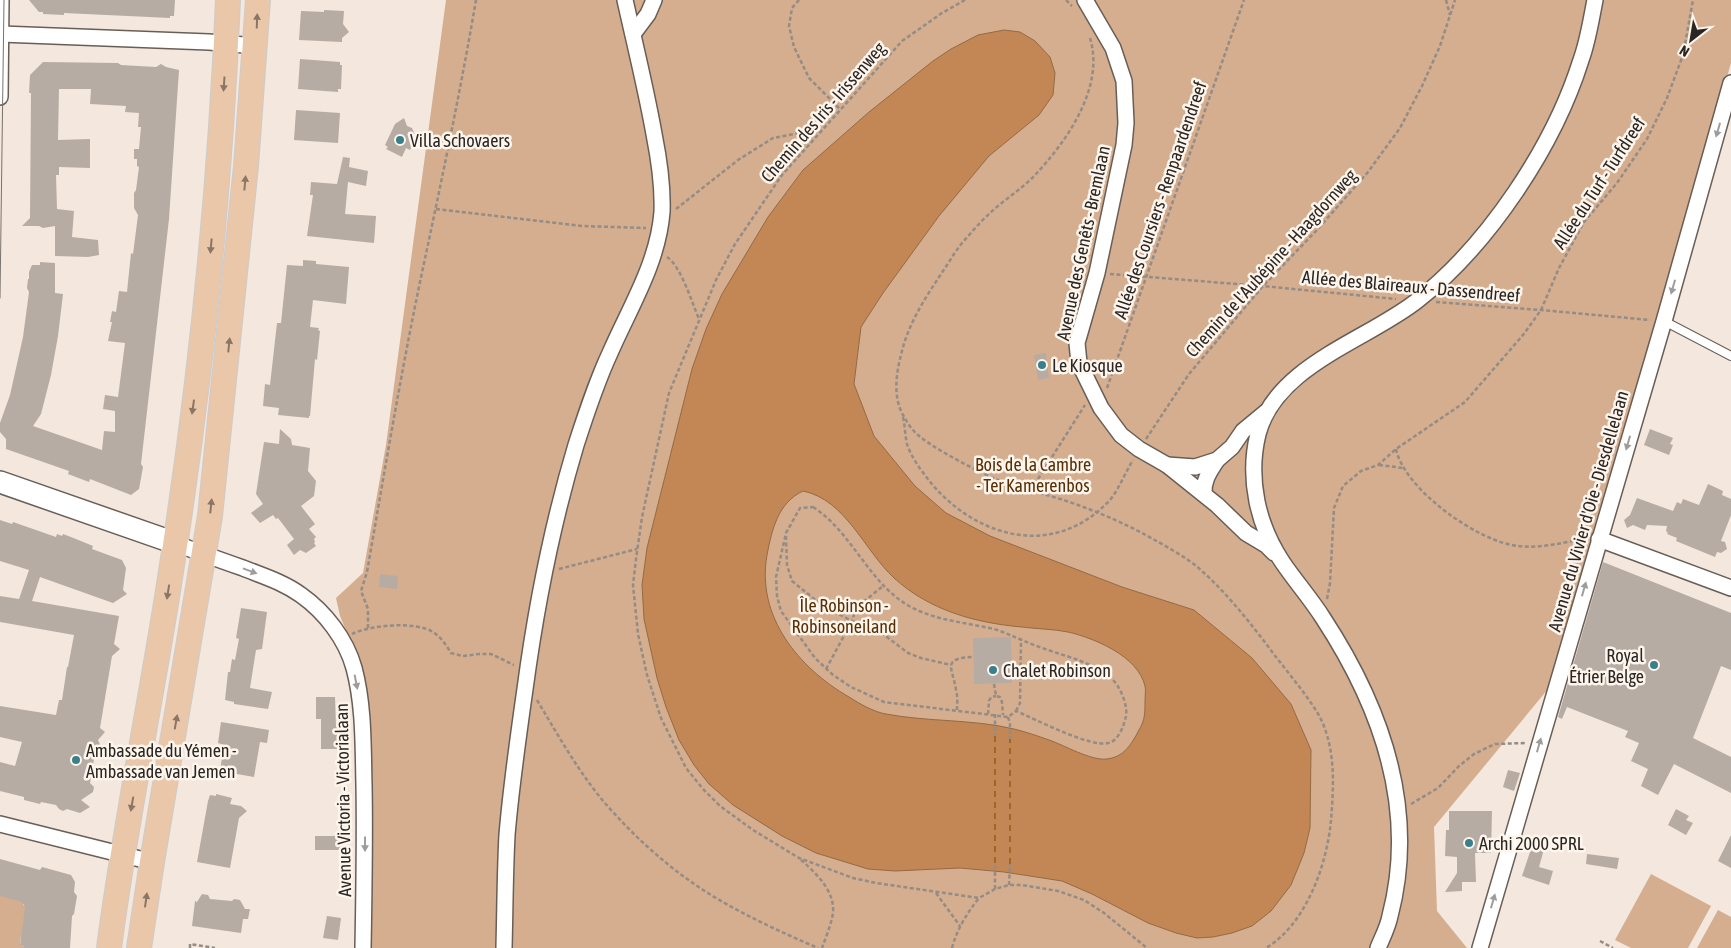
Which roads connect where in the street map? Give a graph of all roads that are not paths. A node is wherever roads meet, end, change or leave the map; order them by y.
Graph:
1 (1, 0) edge
2 (228, 0) edge
3 (258, 0) edge
4 (625, 0) edge
5 (654, 0) edge
6 (1085, 0) edge
7 (1595, 0) edge
8 (1, 34) edge
9 (632, 34) junction
10 (226, 44) junction
11 (256, 46) junction
12 (1731, 83) edge
13 (0, 96) edge
14 (1664, 321) junction
15 (1731, 356) edge
16 (1267, 412) junction
17 (1217, 460) junction
18 (1167, 465) junction
19 (0, 482) edge
20 (1204, 494) junction
21 (1599, 539) junction
22 (175, 544) junction
23 (204, 554) junction
24 (1282, 562) junction
25 (1730, 584) edge
26 (0, 824) edge
27 (123, 856) junction
28 (152, 862) junction
29 (109, 948) edge
30 (139, 948) edge
31 (363, 948) edge
32 (504, 948) edge
33 (1378, 948) edge
34 (1480, 948) edge

1 - 8 street
2 - 10 main road
11 -> 3 main road
4 - 9 street
5 - 9 street
6 - 18 street, Avenue des Genêts - Bremlaan
7 - 16 street
8 - 10 street
8 - 13 street
9 - 32 street
10 - 11 street
10 -> 22 main road
23 -> 11 main road
12 -> 14 street, Avenue du Vivier d'Oie - Diesdellelaan
14 - 15 lane
14 -> 21 street, Avenue du Vivier d'Oie - Diesdellelaan
16 - 17 street
16 - 24 street
17 - 18 street
17 - 20 street
18 - 20 street, Avenue des Genêts - Bremlaan
19 - 22 street
20 - 24 street, Avenue des Genêts - Bremlaan
21 - 25 street
34 -> 21 street, Avenue du Vivier d'Oie - Diesdellelaan
22 - 23 street, Avenue Victoria - Victorialaan
22 -> 27 main road
28 -> 23 main road
23 -> 31 street, Avenue Victoria - Victorialaan
24 - 33 street
26 - 27 street
27 - 28 street
27 - 29 main road
30 -> 28 main road

